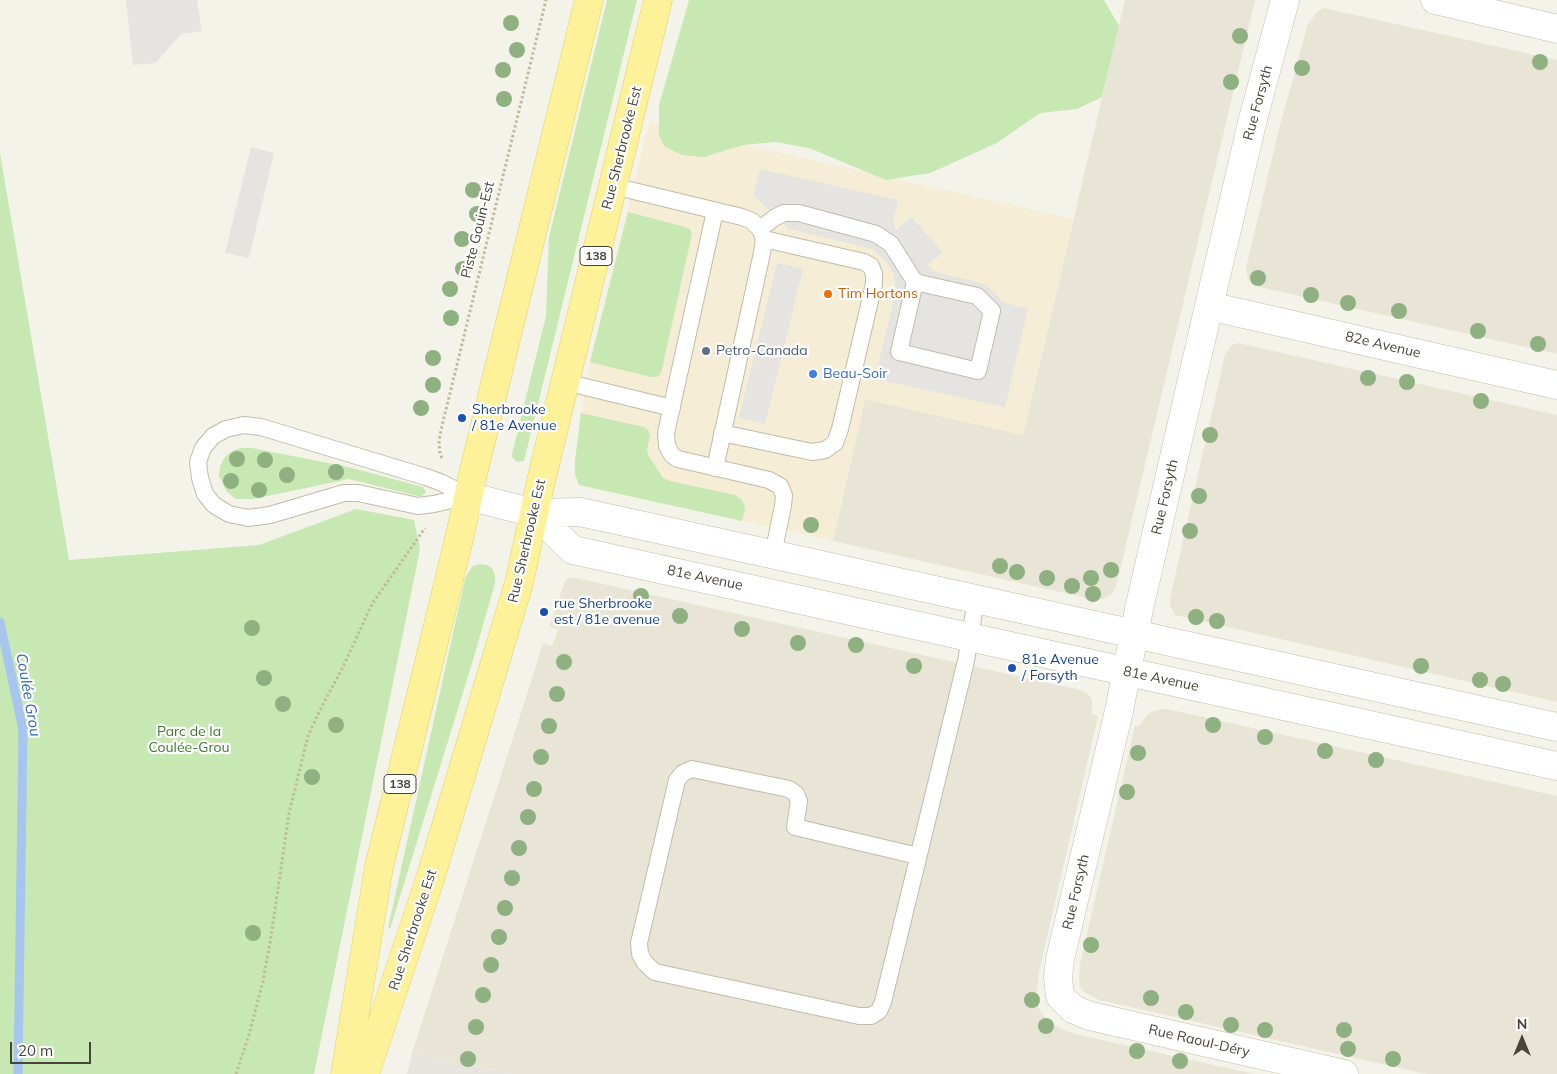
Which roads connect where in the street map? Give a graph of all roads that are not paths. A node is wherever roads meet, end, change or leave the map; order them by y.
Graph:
1 (589, 0) edge
2 (658, 0) edge
3 (1285, 0) edge
4 (1435, 0) edge
5 (1557, 29) edge
6 (613, 186) junction
7 (715, 211) junction
8 (762, 234) junction
9 (915, 282) junction
10 (1209, 306) junction
11 (565, 382) junction
12 (1557, 385) edge
13 (672, 408) junction
14 (722, 433) junction
15 (715, 468) junction
16 (468, 496) junction
17 (534, 513) junction
18 (653, 528) junction
19 (773, 554) junction
20 (644, 564) junction
21 (766, 591) junction
22 (976, 600) junction
23 (1134, 634) junction
24 (969, 636) junction
25 (1128, 671) junction
26 (1557, 728) edge
27 (1557, 766) edge
28 (918, 856) junction
29 (1060, 996) joint
30 (345, 1074) edge
31 (364, 1074) edge
32 (1344, 1074) edge

1 - 16 main road, 138
2 - 6 main road, Rue Sherbrooke Est / 138
3 - 10 street, Rue Forsyth
4 - 5 street
6 - 7 lane
6 - 11 main road, Rue Sherbrooke Est / 138
7 - 8 lane
7 - 13 lane
8 - 9 lane
8 - 14 lane
8 - 14 lane
9 - 9 lane
10 - 12 street, 82e Avenue
10 - 23 street, Rue Forsyth
11 - 13 lane
11 - 17 main road, Rue Sherbrooke Est / 138
13 - 15 lane
14 - 15 lane
15 - 19 lane
16 - 16 lane
16 - 17 street, 81e Avenue
16 - 30 main road, 138
17 - 18 street, 81e Avenue
17 - 20 street, 81e Avenue
17 - 31 main road, Rue Sherbrooke Est / 138
18 - 19 street, 81e Avenue
18 - 20 street
19 - 21 street
19 - 22 street, 81e Avenue
20 - 21 street, 81e Avenue
21 - 24 street, 81e Avenue
22 - 23 street, 81e Avenue
22 - 24 lane
23 - 25 street, Rue Forsyth
23 - 26 street, 81e Avenue
24 - 25 street, 81e Avenue
24 - 28 lane
25 - 27 street, 81e Avenue
25 - 29 street, Rue Forsyth
28 - 28 lane
29 - 32 street, Rue Raoul-Déry

